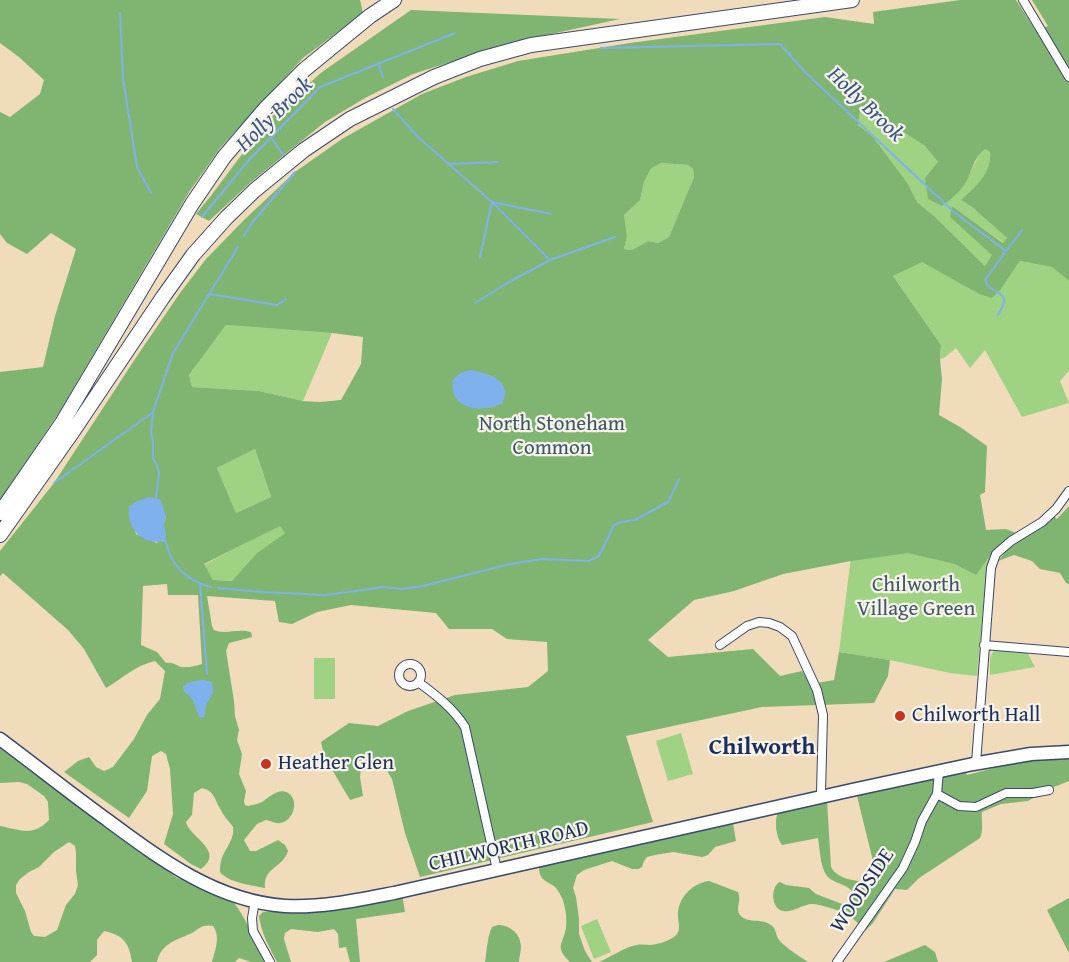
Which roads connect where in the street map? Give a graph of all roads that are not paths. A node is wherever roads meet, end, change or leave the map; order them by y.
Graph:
1 (393, 0) edge
2 (852, 0) edge
3 (1023, 0) edge
4 (1069, 77) edge
5 (1069, 491) edge
6 (0, 513) edge
7 (0, 535) edge
8 (720, 645) dead end
9 (984, 645) junction
10 (1069, 652) edge
11 (418, 682) dead end
12 (0, 739) edge
13 (1069, 752) edge
14 (976, 763) junction
15 (939, 771) junction
16 (1049, 790) dead end
17 (937, 794) junction
18 (819, 797) junction
19 (497, 870) junction
20 (255, 901) junction
21 (270, 962) edge
22 (837, 962) edge

1 - 6 highway
2 - 7 highway
3 - 4 street
5 - 9 street
8 - 18 street
9 - 10 street
9 - 14 street
11 - 19 street
12 - 20 main road, CHILWORTH ROAD
13 - 14 main road, CHILWORTH ROAD
14 - 15 main road, CHILWORTH ROAD
15 - 17 street, WOODSIDE
15 - 18 main road, CHILWORTH ROAD
16 - 17 street
17 - 22 street, WOODSIDE
18 - 19 main road, CHILWORTH ROAD
19 - 20 main road, CHILWORTH ROAD
20 - 21 street

